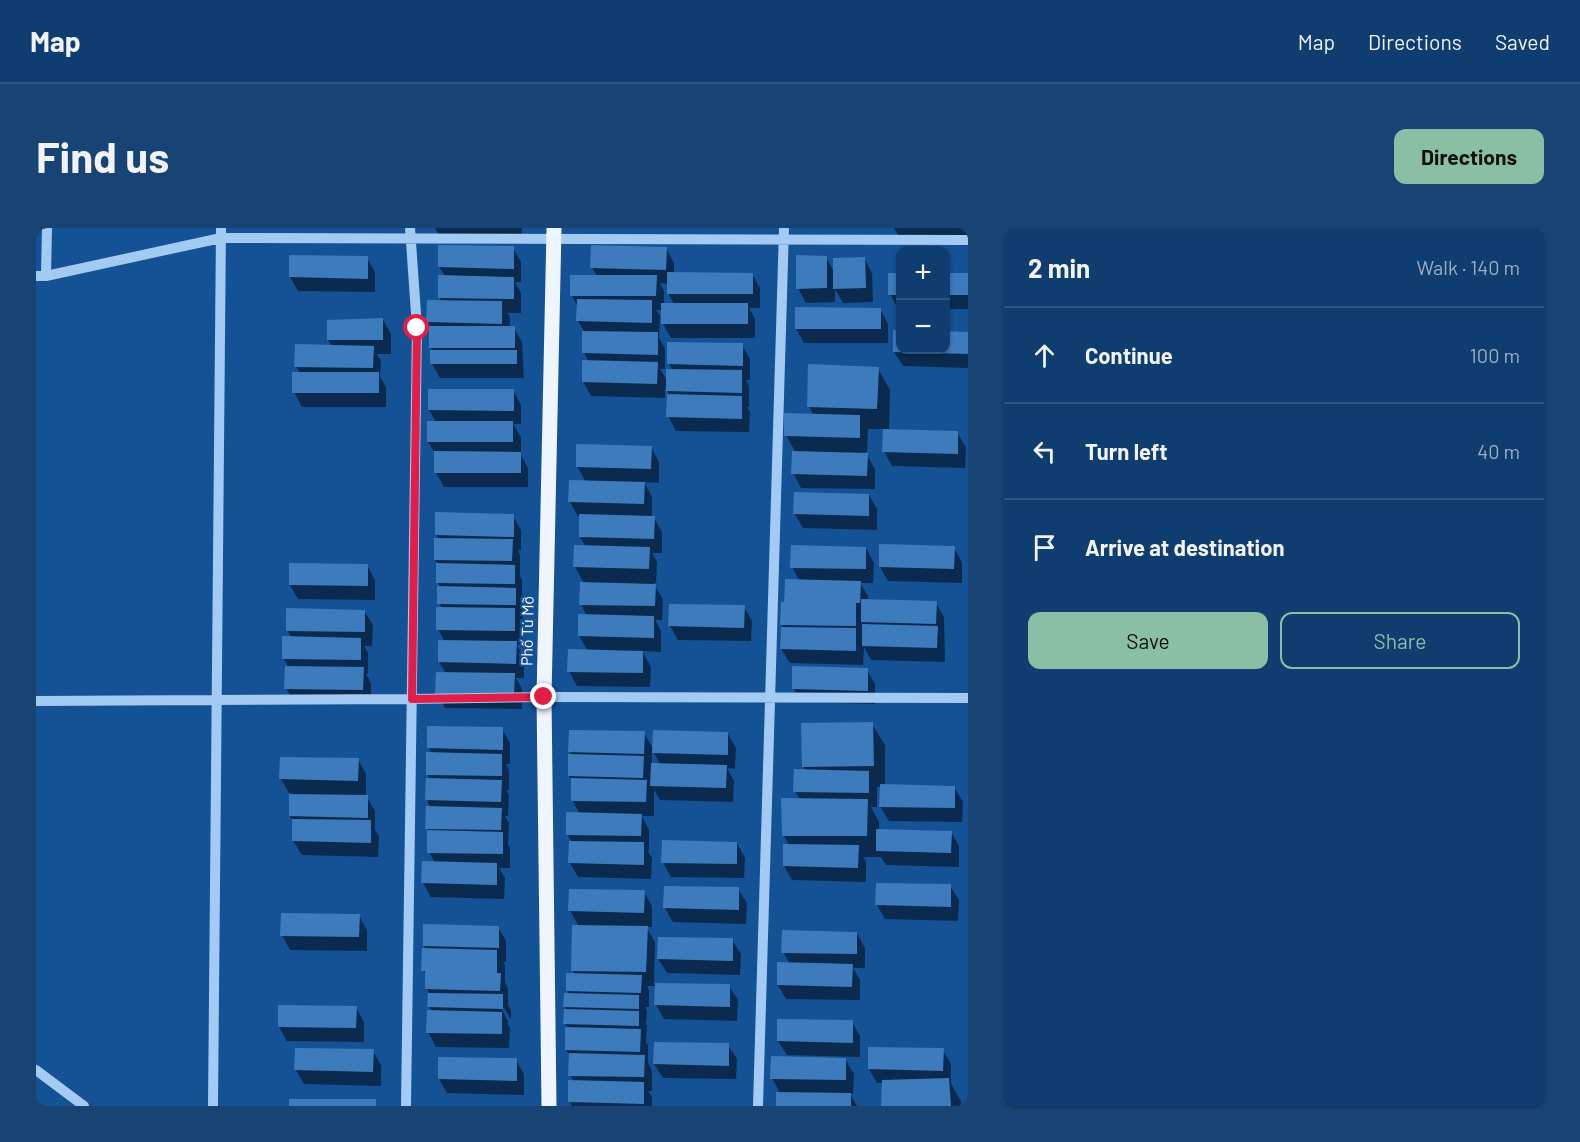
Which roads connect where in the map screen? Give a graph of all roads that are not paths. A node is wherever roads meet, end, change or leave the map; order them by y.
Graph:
1 (46, 228) edge
2 (784, 228) edge
3 (221, 233) edge
4 (410, 233) edge
5 (554, 233) edge
6 (784, 240) junction
7 (968, 240) edge
8 (41, 276) edge
9 (544, 697) junction
10 (968, 698) edge
11 (412, 699) junction
12 (771, 699) junction
13 (218, 700) junction
14 (36, 701) edge
15 (36, 1070) edge
16 (84, 1106) edge
17 (213, 1106) edge
18 (406, 1106) edge
19 (549, 1106) edge
20 (758, 1106) edge

1 - 8 street
2 - 6 street
3 - 4 street
3 - 8 street
3 - 13 street
4 - 5 street
4 - 11 street
5 - 6 street
5 - 9 main road, Phố Tú Mỡ
6 - 7 street
6 - 12 street
9 - 11 street
9 - 12 street
9 - 19 main road, Phố Tú Mỡ
10 - 12 street
11 - 13 street
11 - 18 street
12 - 20 street
13 - 14 street
13 - 17 street
15 - 16 street

